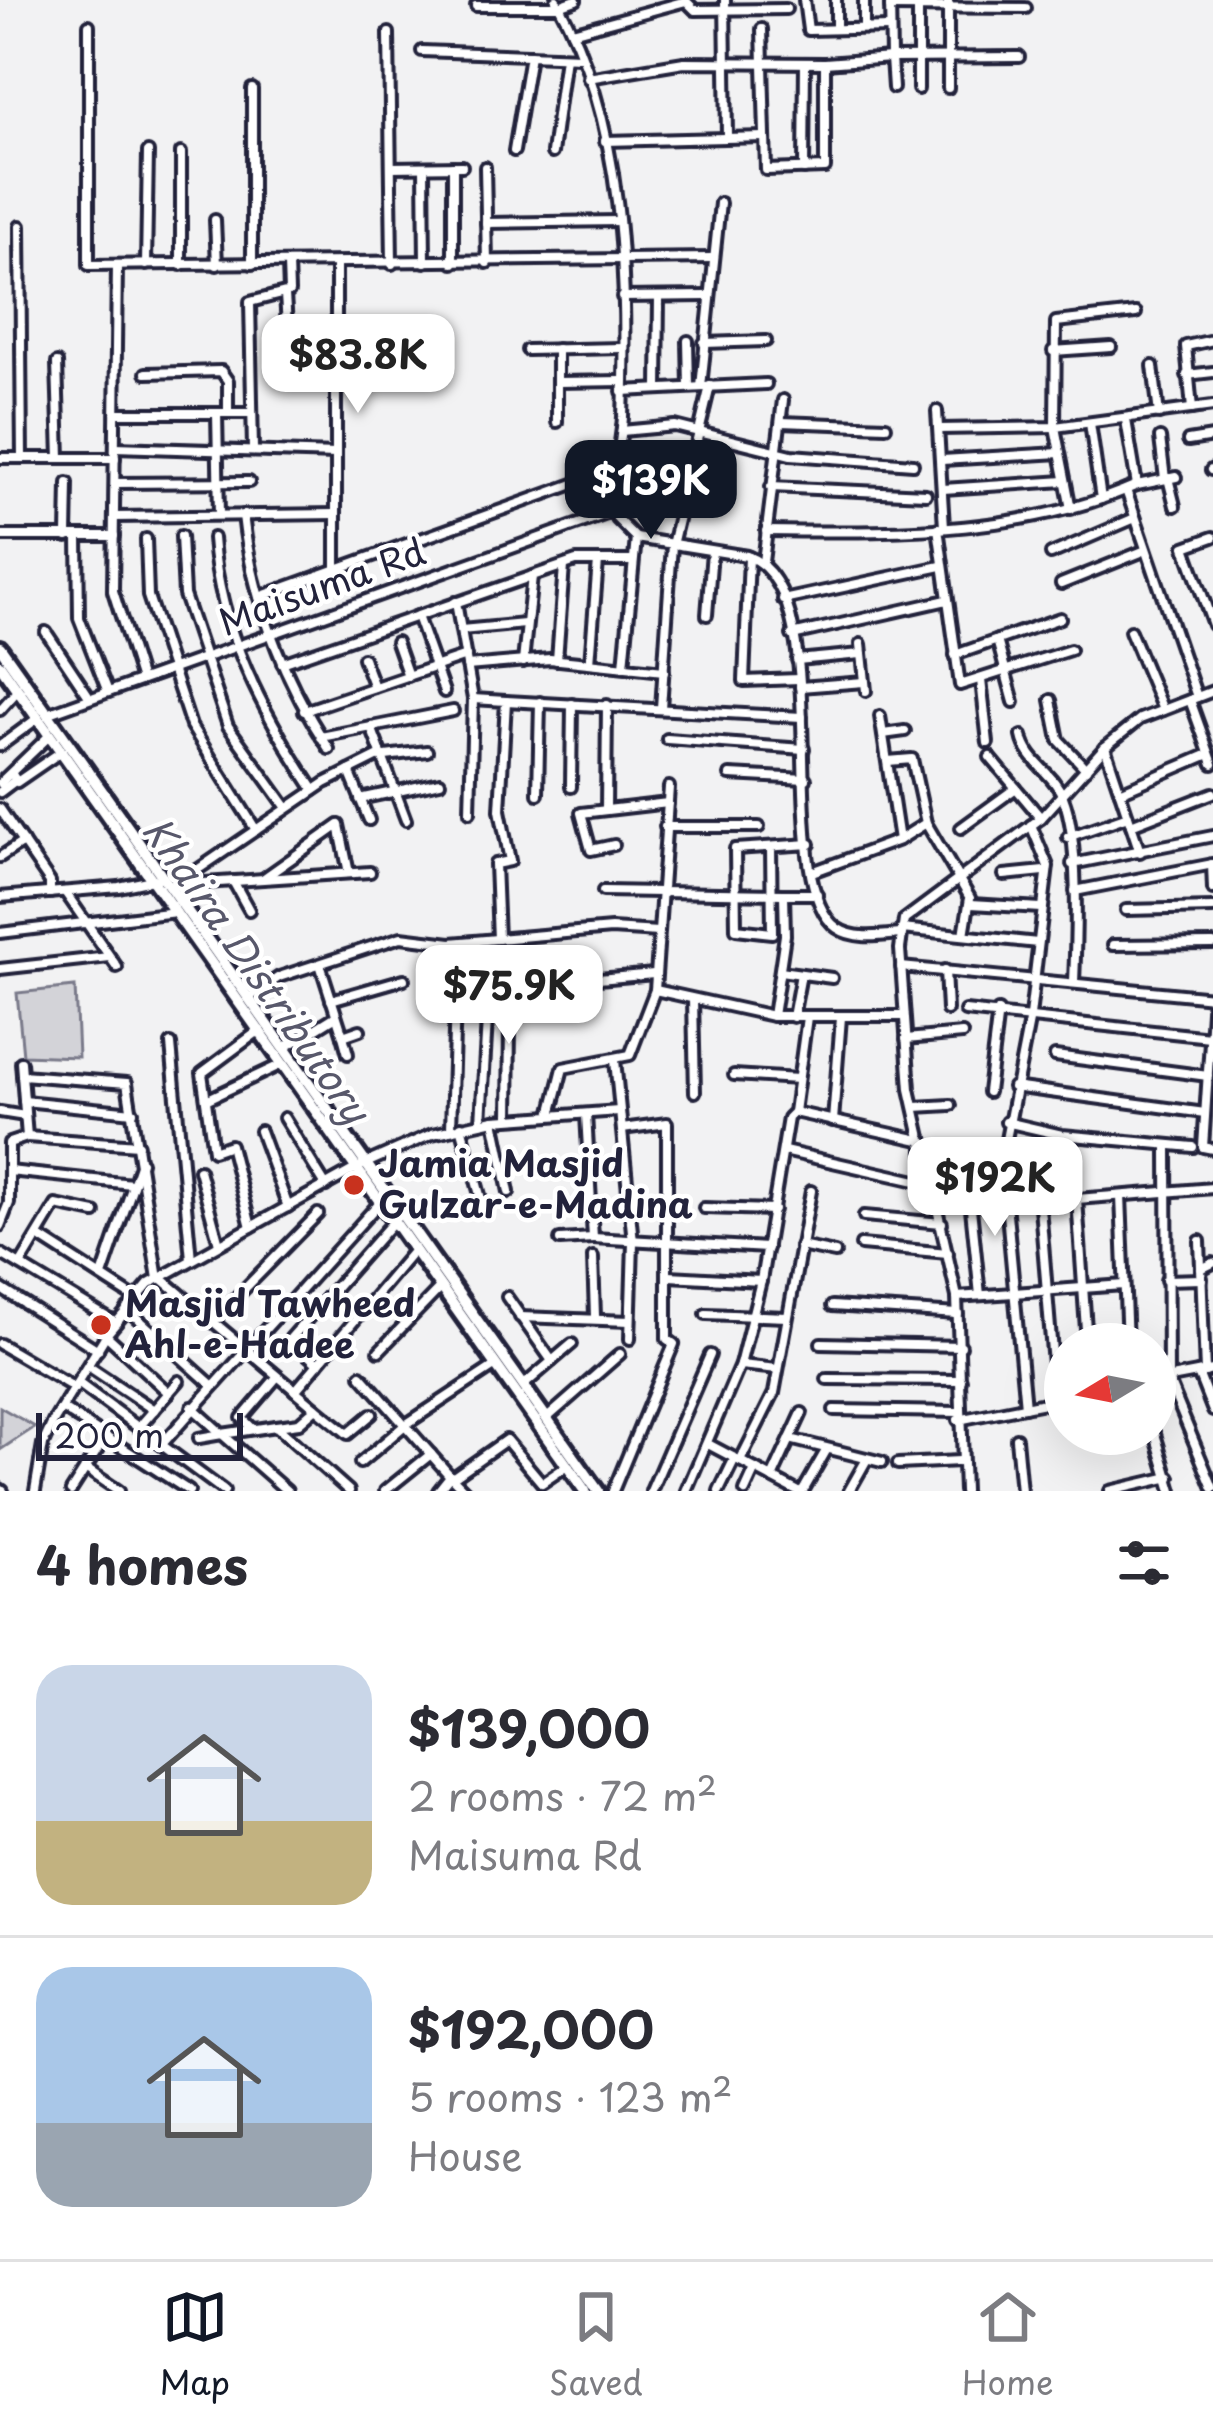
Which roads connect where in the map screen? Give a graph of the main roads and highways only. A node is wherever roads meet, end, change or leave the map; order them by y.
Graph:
1 (0, 647) edge
2 (0, 665) edge
3 (42, 716) junction
4 (158, 878) junction
5 (363, 1165) junction
6 (585, 1491) edge
7 (598, 1491) edge

1 - 3 main road
2 - 3 main road
3 - 4 main road
3 - 4 main road
4 - 5 main road
4 - 5 main road
5 - 6 main road
5 - 7 main road

